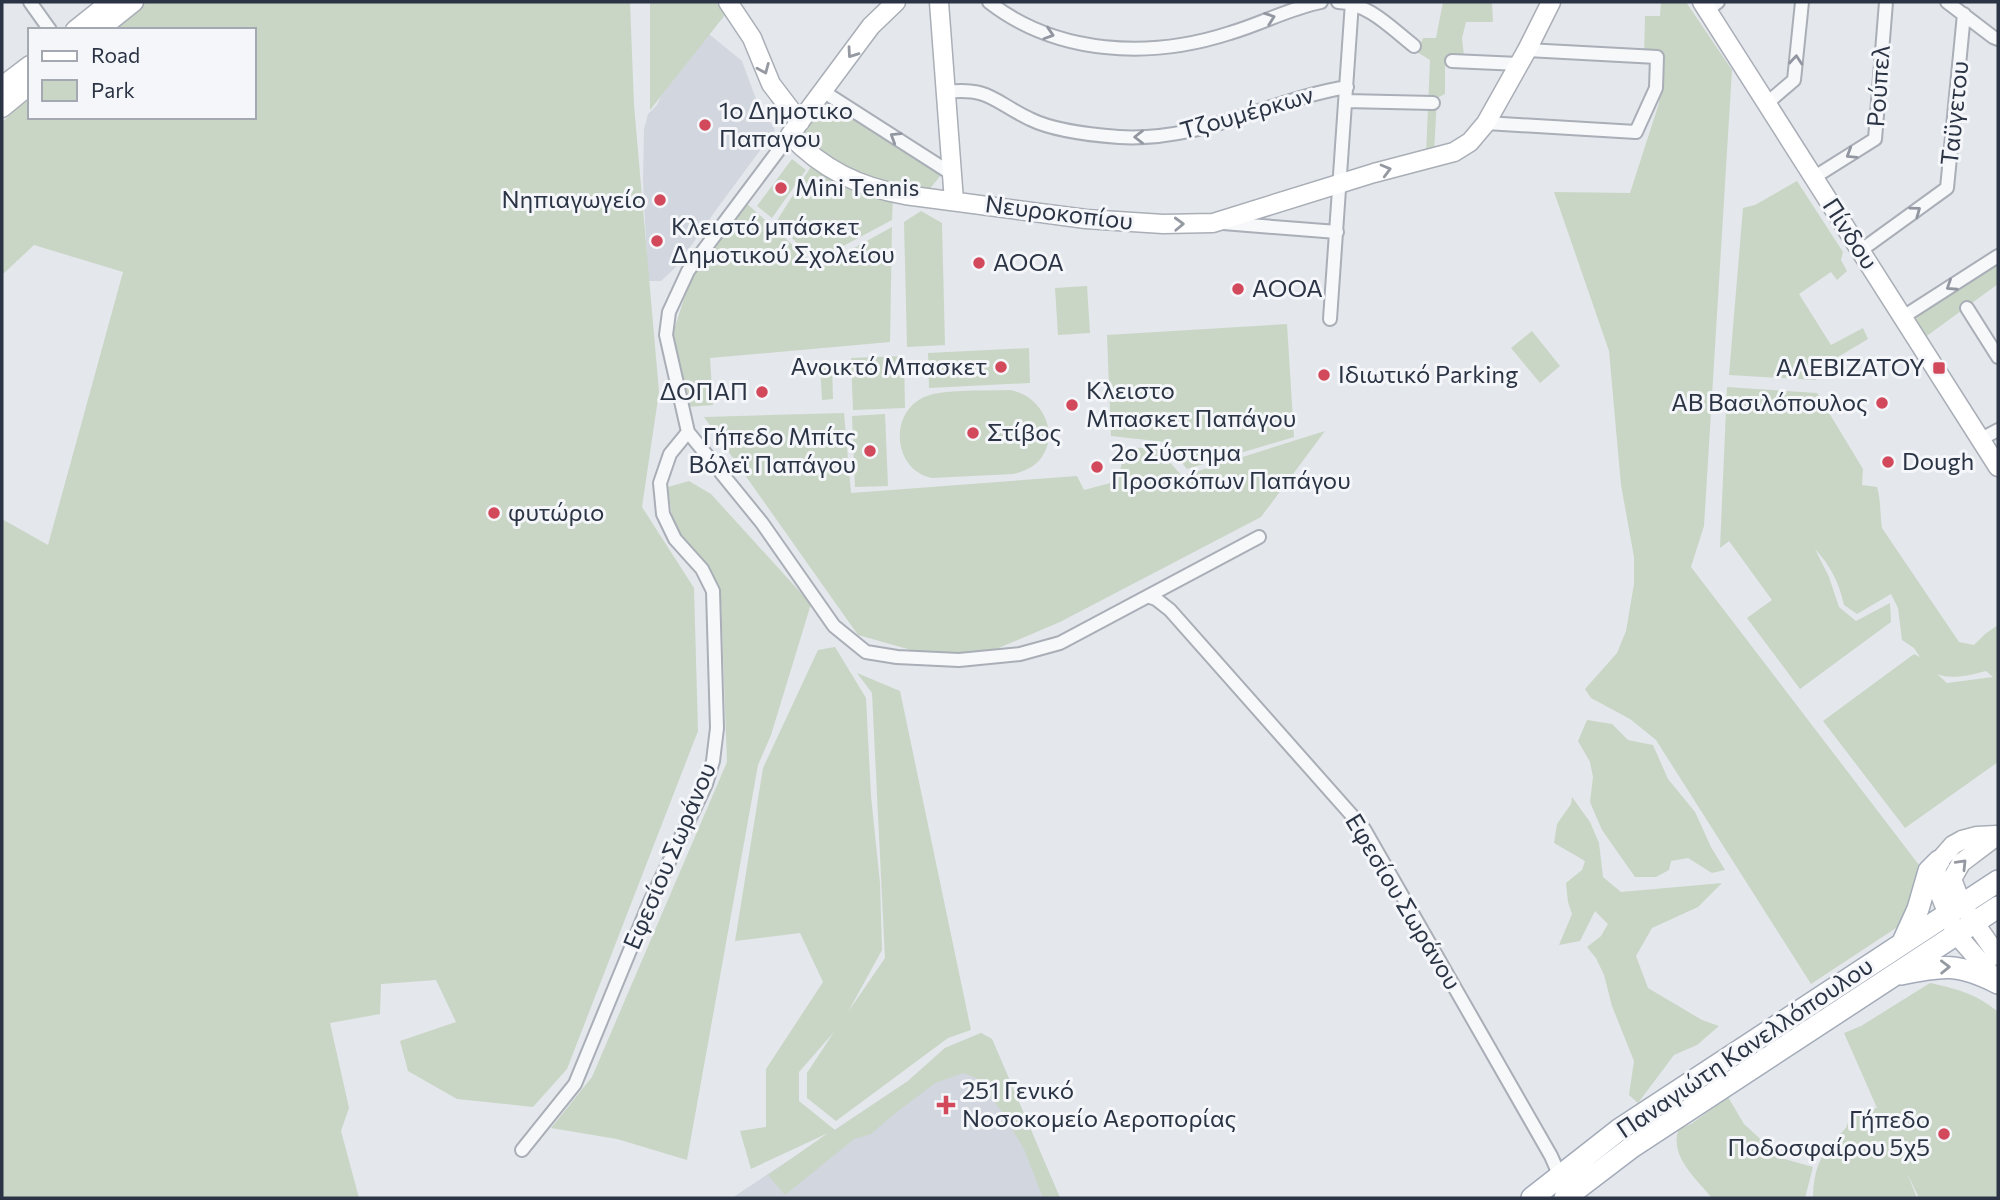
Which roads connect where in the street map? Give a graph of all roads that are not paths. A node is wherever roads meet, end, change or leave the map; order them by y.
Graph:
1 (30, 2) edge
2 (110, 2) edge
3 (134, 2) edge
4 (727, 2) edge
5 (896, 2) edge
6 (939, 2) edge
7 (989, 2) edge
8 (1321, 2) edge
9 (1338, 2) edge
10 (1352, 2) edge
11 (1551, 2) edge
12 (1802, 2) edge
13 (1886, 2) edge
14 (1947, 2) edge
15 (1709, 5) edge
16 (1964, 14) junction
17 (49, 28) edge
18 (78, 28) edge
19 (102, 28) edge
20 (1998, 39) edge
21 (1414, 46) dead end
22 (1523, 57) junction
23 (1452, 61) dead end
24 (28, 66) edge
25 (2, 86) edge
26 (28, 87) edge
27 (1347, 87) junction
28 (946, 92) junction
29 (824, 93) junction
30 (1346, 101) junction
31 (1433, 103) dead end
32 (1766, 104) junction
33 (2, 108) edge
34 (1486, 123) junction
35 (795, 129) junction
36 (952, 174) junction
37 (1813, 178) junction
38 (1341, 183) junction
39 (954, 201) junction
40 (1213, 223) junction
41 (1338, 232) junction
42 (1860, 251) junction
43 (1998, 256) edge
44 (1968, 308) dead end
45 (1903, 317) junction
46 (1330, 319) dead end
47 (1998, 357) edge
48 (1998, 430) edge
49 (688, 432) junction
50 (1981, 439) junction
51 (1998, 467) edge
52 (1259, 537) dead end
53 (1150, 597) junction
54 (1998, 835) edge
55 (1939, 860) junction
56 (1998, 881) edge
57 (1998, 907) edge
58 (1960, 919) junction
59 (1902, 943) junction
60 (1998, 956) edge
61 (1889, 977) junction
62 (1998, 983) edge
63 (522, 1150) dead end
64 (1566, 1192) edge
65 (1532, 1198) edge

1 - 17 street
2 - 18 street
3 - 19 street
4 -> 35 street, Νευροκοπίου
5 -> 29 street
6 - 28 street
7 -> 8 street
9 - 10 street
10 - 21 street
10 - 27 street
11 - 22 street, Νευροκοπίου
32 -> 12 street
13 -> 37 street, Ρούπελ
14 - 16 street
15 - 32 street, Πίνδου
16 - 20 street
42 -> 16 street, Ταϋγετου
22 - 23 street
22 - 34 street, Νευροκοπίου
22 - 34 street
24 - 25 street
26 - 33 street
27 -> 28 street, Τζουμέρκων
27 - 30 street
28 - 36 street
29 - 35 street
36 -> 29 street
30 - 31 street
30 - 38 street
32 - 37 street, Πίνδου
38 -> 34 street, Νευροκοπίου
35 - 39 street, Νευροκοπίου
35 - 49 street
36 - 39 street
37 - 42 street, Πίνδου
38 - 40 street, Νευροκοπίου
38 - 41 street
39 -> 40 street, Νευροκοπίου
40 - 41 street
41 - 46 street
42 - 45 street, Πίνδου
43 -> 45 street
44 - 47 street
45 - 50 street, Πίνδου
48 - 50 street
49 - 53 street
49 - 63 street, Εφεσίου Σωράνου
50 - 51 street, Πίνδου
52 - 53 street
53 - 64 street, Εφεσίου Σωράνου
54 - 55 street
58 -> 54 street
55 - 58 street
55 - 59 main road
56 - 58 main road
57 - 58 main road
58 - 59 main road, Παναγιώτη Κανελλόπουλου
58 - 60 street
58 - 61 main road, Παναγιώτη Κανελλόπουλου
58 - 62 street
59 - 64 main road, Παναγιώτη Κανελλόπουλου
61 -> 62 main road
61 - 64 main road, Παναγιώτη Κανελλόπουλου
64 - 65 main road, Παναγιώτη Κανελλόπουλου

